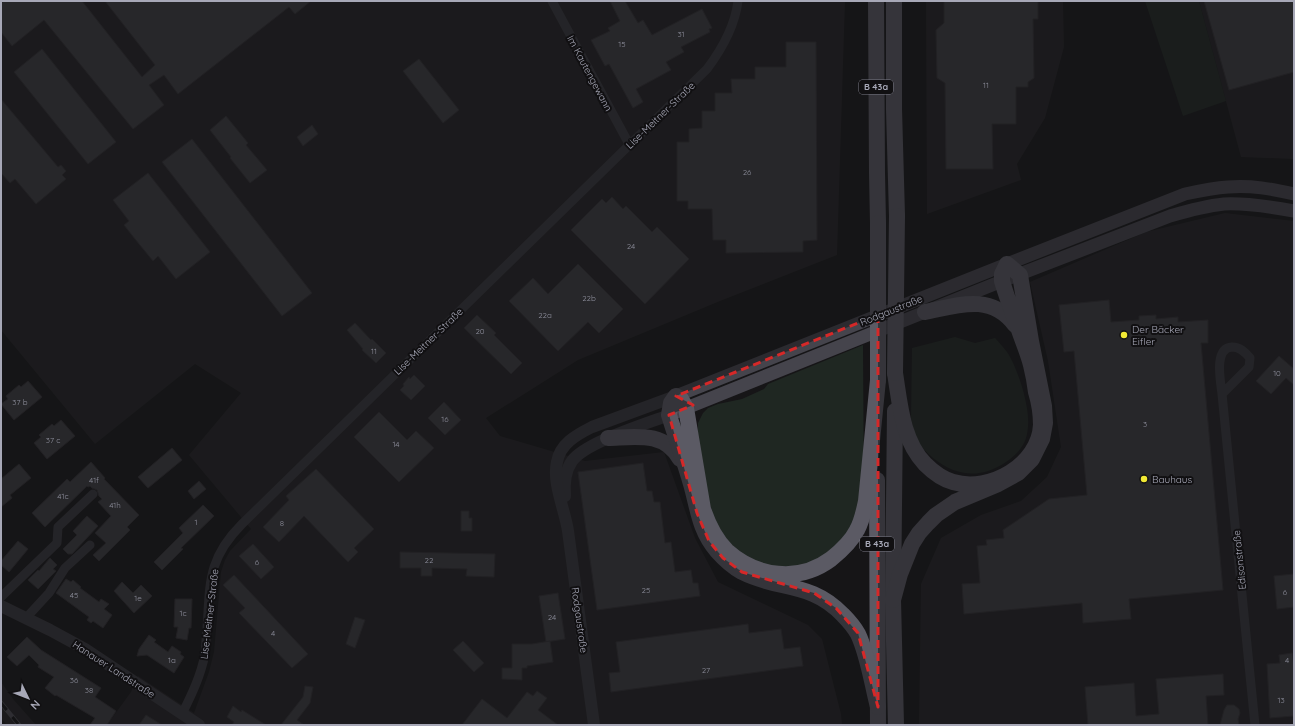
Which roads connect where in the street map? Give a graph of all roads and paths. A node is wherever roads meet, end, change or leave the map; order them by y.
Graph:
1 (552, 1) edge
2 (738, 1) edge
3 (876, 1) edge
4 (894, 1) edge
5 (629, 144) junction
6 (1294, 194) edge
7 (1294, 211) edge
8 (1007, 264) junction
9 (1020, 275) junction
10 (1002, 282) junction
11 (925, 312) junction
12 (1018, 329) junction
13 (895, 373) junction
14 (878, 380) junction
15 (1222, 394) junction
16 (681, 402) junction
17 (669, 414) junction
18 (608, 438) junction
19 (687, 470) junction
20 (93, 494) dead end
21 (565, 515) junction
22 (90, 545) dead end
23 (1, 597) edge
24 (893, 600) junction
25 (1, 606) edge
26 (26, 618) junction
27 (878, 707) junction
28 (182, 714) junction
29 (199, 725) edge
30 (594, 725) edge
31 (878, 725) edge
32 (896, 725) edge
33 (1255, 725) edge

1 - 5 street, Im Kautengewann
2 - 5 street, Lise-Meitner-Straße
3 - 14 highway, B 43a, bridge
4 - 13 highway, B 43a, bridge
5 - 28 street, Lise-Meitner-Straße
6 - 8 main road, Rodgaustraße
7 - 9 main road, Rodgaustraße
8 - 9 highway
8 - 10 highway
8 - 16 main road, Rodgaustraße
9 - 10 main road, Rodgaustraße
9 - 24 highway
10 - 11 main road, Rodgaustraße
10 - 12 highway
11 - 12 highway
11 - 16 main road, Rodgaustraße
12 - 13 highway
13 - 24 highway, B 43a
14 - 16 highway
14 - 27 highway, B 43a
15 - 15 street, Edisonstraße
15 - 33 street, Edisonstraße
16 - 17 highway
16 - 21 street, Rodgaustraße
17 - 18 street, Rodgaustraße
17 - 19 highway
18 - 19 highway
18 - 21 street, Rodgaustraße
19 - 27 highway
20 - 23 street
21 - 30 street, Rodgaustraße
22 - 26 street
24 - 32 highway, B 43a
25 - 26 street, Hanauer Landstraße
26 - 28 street, Hanauer Landstraße
27 - 31 highway, B 43a
28 - 29 street, Hanauer Landstraße

